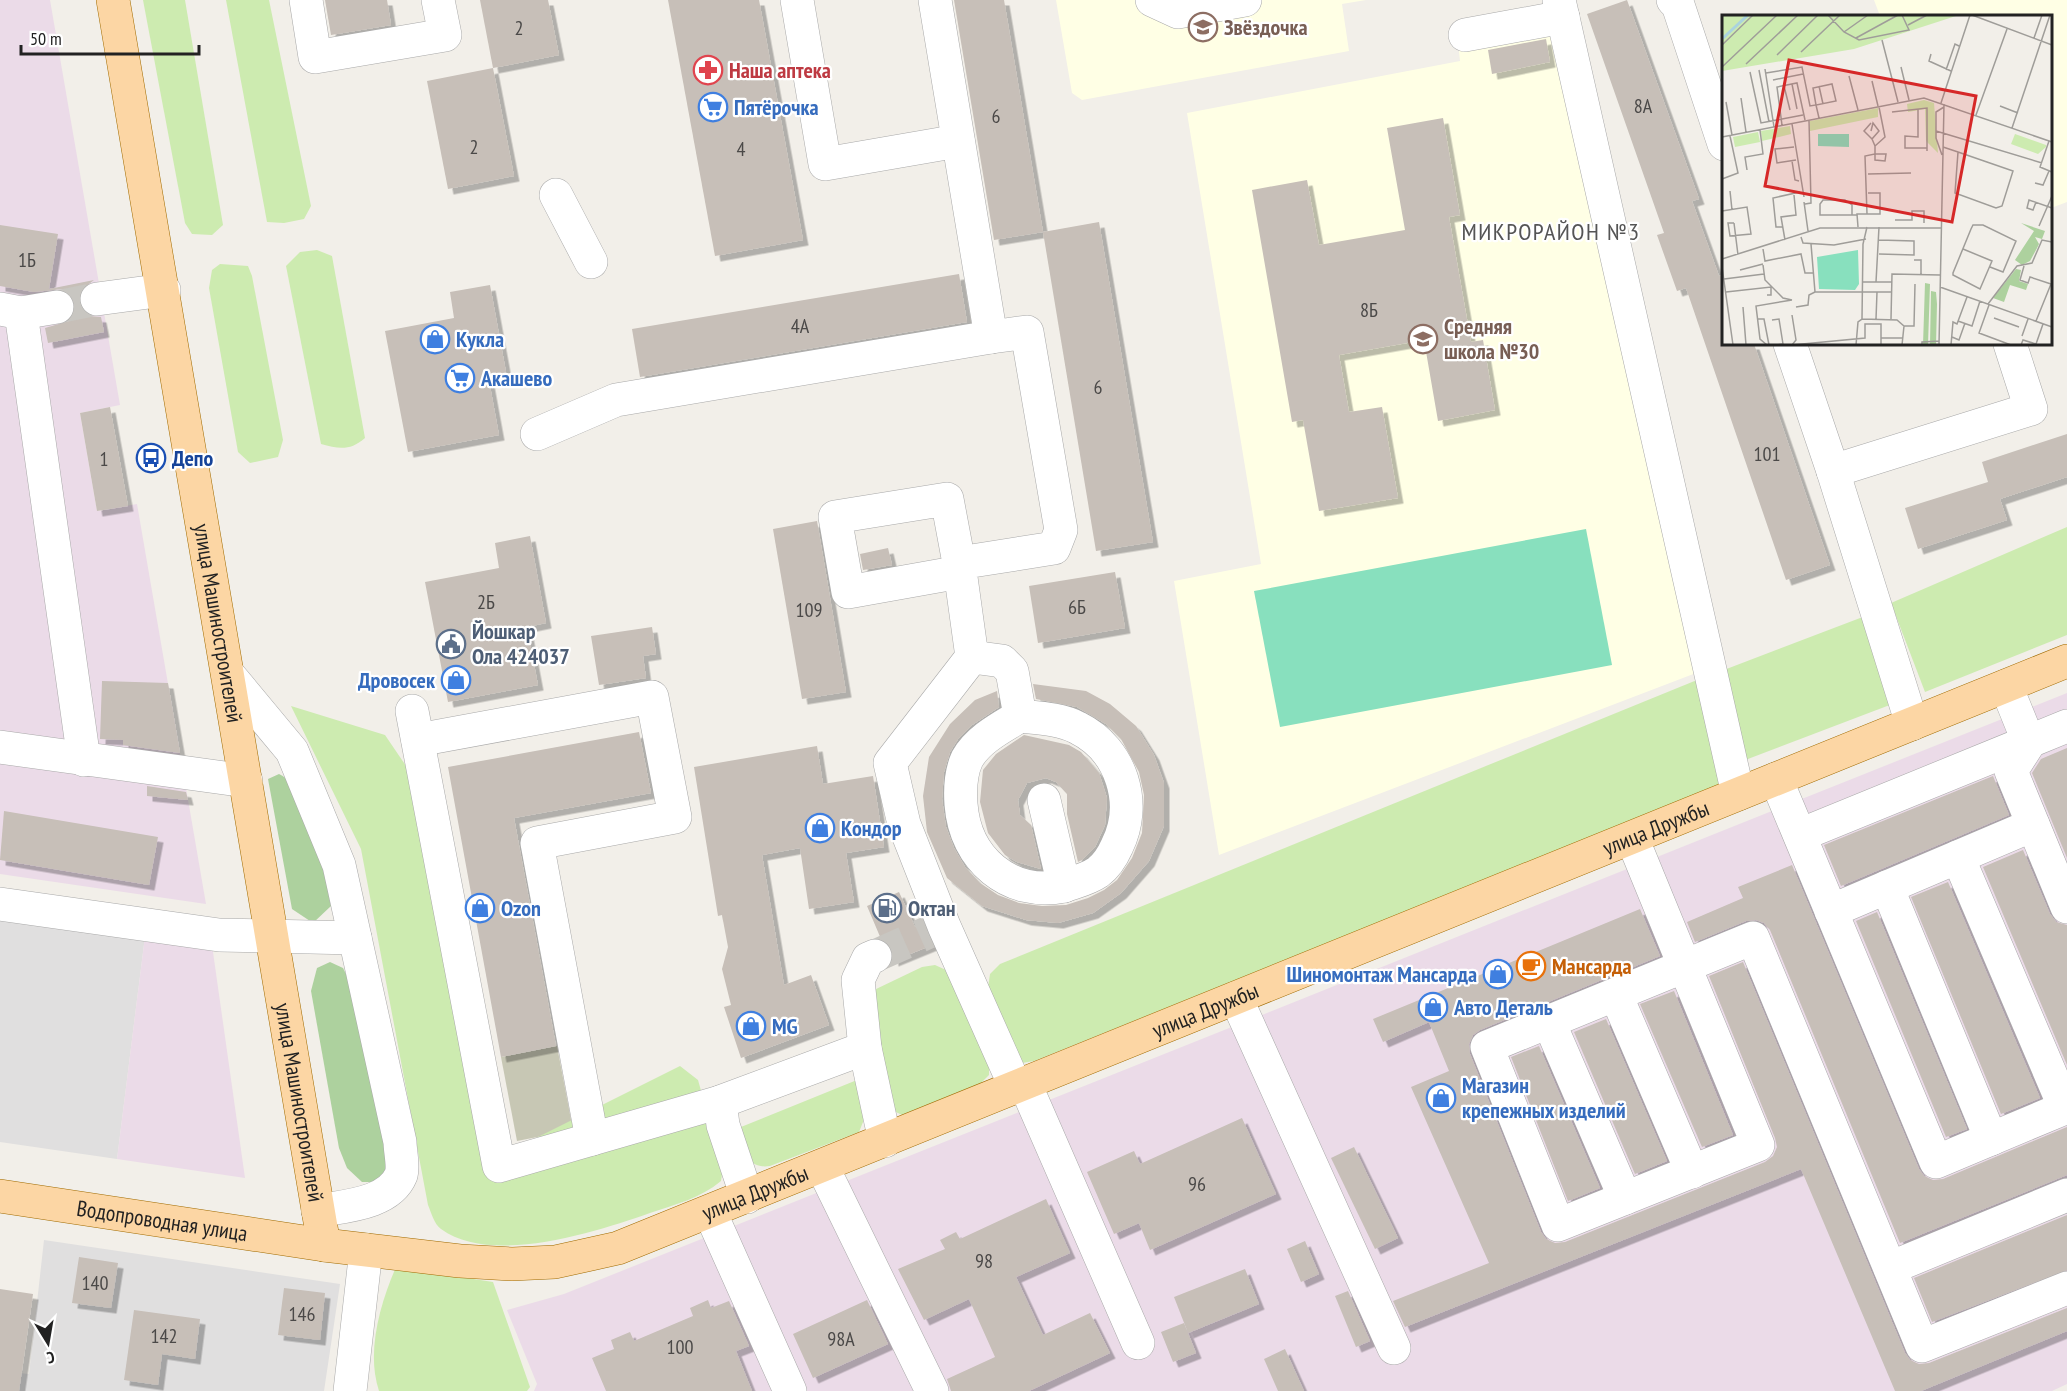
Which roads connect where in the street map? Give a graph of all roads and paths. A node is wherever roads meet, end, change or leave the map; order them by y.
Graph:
1 (113, 0) edge
2 (306, 0) edge
3 (438, 0) edge
4 (797, 0) edge
5 (935, 0) edge
6 (1152, 0) edge
7 (1245, 0) edge
8 (1679, 2) edge
9 (1561, 8) edge
10 (1465, 35) dead end
11 (1721, 128) edge
12 (958, 141) junction
13 (556, 195) dead end
14 (591, 262) dead end
15 (164, 290) junction
16 (98, 299) tunnel mouth
17 (57, 307) tunnel mouth
18 (10, 311) edge
19 (991, 337) junction
20 (1790, 345) edge
21 (2010, 345) edge
22 (537, 434) dead end
23 (1833, 471) junction
24 (972, 657) junction
25 (2067, 661) edge
26 (228, 674) junction
27 (2006, 686) junction
28 (584, 688) dead end
29 (537, 698) dead end
30 (1020, 716) junction
31 (1912, 724) junction
32 (2067, 726) edge
33 (2029, 743) junction
34 (0, 747) edge
35 (84, 760) junction
36 (1776, 779) junction
37 (246, 781) junction
38 (1738, 794) junction
39 (1044, 801) dead end
40 (2033, 825) junction
41 (1800, 835) junction
42 (1632, 838) junction
43 (1958, 857) junction
44 (1064, 886) junction
45 (1887, 887) junction
46 (0, 903) edge
47 (2067, 907) edge
48 (1831, 911) junction
49 (273, 936) junction
50 (355, 938) junction
51 (875, 956) tunnel mouth
52 (1685, 967) junction
53 (1616, 995) junction
54 (1236, 998) junction
55 (1549, 1022) junction
56 (865, 1048) junction
57 (1021, 1086) junction
58 (720, 1102) junction
59 (2066, 1108) edge
60 (591, 1139) junction
61 (1991, 1139) junction
62 (885, 1141) junction
63 (822, 1166) junction
64 (1692, 1172) junction
65 (2067, 1195) edge
66 (0, 1196) edge
67 (747, 1197) junction
68 (1625, 1198) junction
69 (318, 1211) junction
70 (710, 1212) junction
71 (324, 1245) junction
72 (366, 1250) junction
73 (1890, 1268) junction
74 (2067, 1288) edge
75 (1138, 1343) dead end
76 (1394, 1348) dead end
77 (350, 1391) edge
78 (790, 1391) edge
79 (932, 1391) edge

1 - 15 main road, улица Машиностроителей
2 - 3 street
4 - 12 street
5 - 12 street
6 - 7 street
8 - 11 street
9 - 10 street
9 - 38 street
12 - 19 street
13 - 14 street
15 - 16 street
15 - 26 main road, улица Машиностроителей
17 - 18 street
18 - 35 street
19 - 22 street
19 - 24 street
20 - 23 street
21 - 23 street
23 - 31 street
24 - 30 street
24 - 57 street
25 - 27 main road, улица Дружбы
26 - 37 main road, улица Машиностроителей
26 - 50 street
27 - 31 main road, улица Дружбы
27 - 33 street
28 - 29 street
30 - 44 street
30 - 44 street
31 - 36 main road, улица Дружбы
32 - 33 street
33 - 40 street
33 - 41 street
34 - 35 street
35 - 37 street
36 - 38 main road, улица Дружбы
36 - 41 street
37 - 49 main road, улица Машиностроителей
38 - 42 main road, улица Дружбы
39 - 44 street
40 - 43 street
40 - 47 street
41 - 48 street
42 - 52 street
42 - 54 main road, улица Дружбы
43 - 45 street
43 - 59 street
45 - 48 street
45 - 61 street
46 - 49 street
48 - 61 street
49 - 50 street
49 - 69 main road, улица Машиностроителей
50 - 69 street
51 - 56 street
52 - 53 street
52 - 64 street
52 - 73 street
53 - 55 street
53 - 64 street
54 - 57 main road, улица Дружбы
54 - 76 street
55 - 68 street
55 - 68 street
56 - 58 street
56 - 62 street
57 - 62 main road, улица Дружбы
57 - 75 street
58 - 60 street
58 - 67 street
59 - 61 street
60 - 60 street
62 - 63 main road, улица Дружбы
63 - 67 main road, улица Дружбы
63 - 79 street
64 - 68 street
65 - 73 street
66 - 71 main road, Водопроводная улица
67 - 70 main road, улица Дружбы
69 - 71 main road, улица Машиностроителей
70 - 72 main road, улица Дружбы
70 - 78 street
71 - 72 main road, улица Дружбы
72 - 77 street
73 - 74 street

